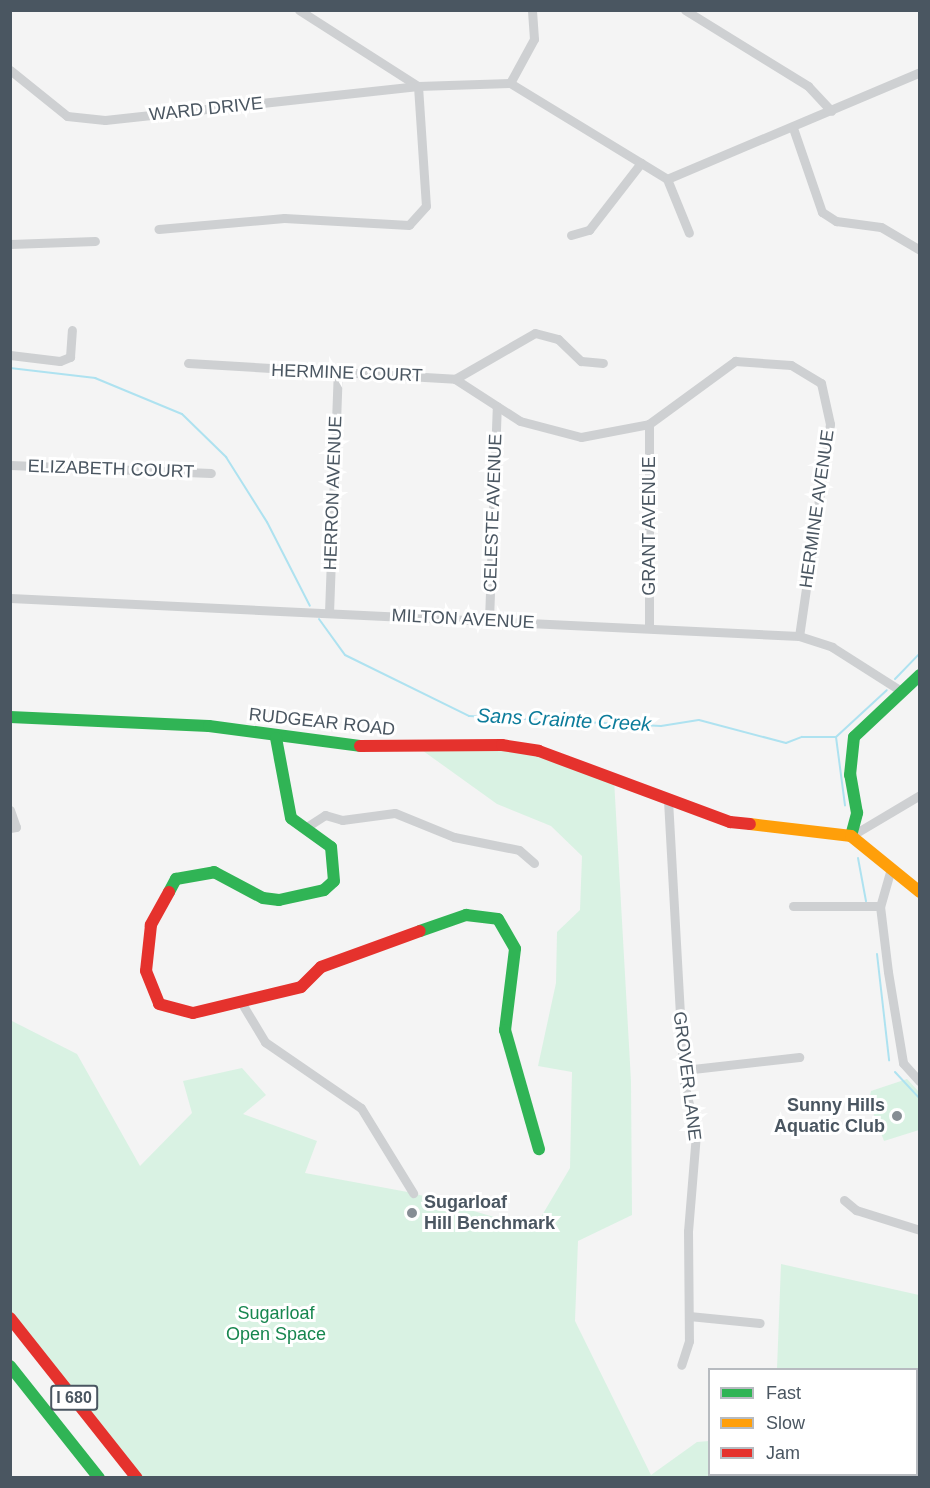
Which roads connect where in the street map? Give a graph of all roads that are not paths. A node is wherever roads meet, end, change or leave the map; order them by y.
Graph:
1 (299, 10) edge
2 (532, 10) edge
3 (685, 10) edge
4 (10, 70) edge
5 (920, 72) edge
6 (510, 83) junction
7 (418, 86) junction
8 (831, 111) junction
9 (793, 128) junction
10 (641, 163) junction
11 (667, 179) junction
12 (158, 229) dead end
13 (689, 233) dead end
14 (571, 235) dead end
15 (95, 241) dead end
16 (10, 244) edge
17 (920, 250) edge
18 (72, 330) dead end
19 (10, 355) edge
20 (188, 363) dead end
21 (603, 363) dead end
22 (338, 373) junction
23 (455, 379) junction
24 (497, 406) junction
25 (649, 424) junction
26 (10, 465) edge
27 (211, 473) dead end
28 (10, 598) edge
29 (329, 613) junction
30 (489, 620) junction
31 (649, 628) junction
32 (799, 636) junction
33 (920, 675) edge
34 (901, 691) junction
35 (10, 717) edge
36 (276, 738) junction
37 (920, 795) edge
38 (668, 800) junction
39 (10, 810) edge
40 (10, 828) edge
41 (305, 828) junction
42 (851, 836) junction
43 (534, 863) dead end
44 (890, 872) junction
45 (920, 892) edge
46 (793, 906) dead end
47 (880, 906) junction
48 (241, 1002) junction
49 (799, 1057) dead end
50 (684, 1070) junction
51 (920, 1082) edge
52 (539, 1149) dead end
53 (413, 1193) dead end
54 (844, 1200) dead end
55 (920, 1230) edge
56 (689, 1316) junction
57 (10, 1318) edge
58 (760, 1323) dead end
59 (681, 1365) dead end
60 (10, 1366) edge
61 (43, 1407) junction
62 (99, 1478) edge
63 (113, 1478) edge
64 (137, 1478) edge

1 - 7 street
2 - 6 street
3 - 8 street
4 - 7 street, WARD DRIVE
5 - 8 street
6 - 7 street, WARD DRIVE
6 - 10 street
7 - 12 street
8 - 9 street
9 - 11 street
9 - 17 street
10 - 11 street
10 - 14 street
11 - 13 street
15 - 16 street
18 - 19 street
20 - 22 street, HERMINE COURT
21 - 23 street
22 - 23 street, HERMINE COURT
22 - 29 street, HERRON AVENUE
23 - 24 street, HERMINE COURT
24 - 25 street, HERMINE AVENUE
24 - 30 street, CELESTE AVENUE
25 - 31 street, GRANT AVENUE
25 - 32 street, HERMINE AVENUE
26 - 27 street, ELIZABETH COURT
28 - 29 street, MILTON AVENUE
29 - 30 street, MILTON AVENUE
30 - 31 street, MILTON AVENUE
31 - 32 street, MILTON AVENUE
32 - 34 street, MILTON AVENUE
33 - 34 main road
34 - 42 main road
35 - 36 main road, RUDGEAR ROAD
36 - 38 main road, RUDGEAR ROAD
36 - 41 main road
37 - 42 street
38 - 42 main road, RUDGEAR ROAD
38 - 50 street, GROVER LANE
39 - 40 street
41 - 43 street
41 - 48 main road
42 - 44 main road
44 - 45 main road
44 - 47 street
46 - 47 street
47 - 51 street
48 - 52 main road
48 - 53 street
49 - 50 street
50 - 56 street, GROVER LANE
54 - 55 street
56 - 58 street
56 - 59 street, GROVER LANE
57 - 64 main road, I 680
60 - 61 main road, I 680
61 - 62 main road, I 680
61 - 63 main road, I 680

